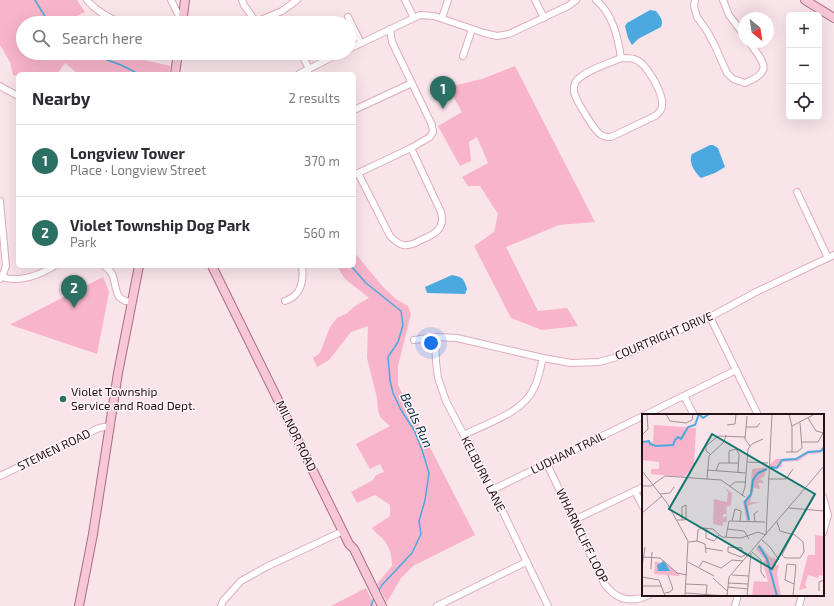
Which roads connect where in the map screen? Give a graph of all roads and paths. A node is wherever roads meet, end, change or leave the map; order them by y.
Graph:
1 (87, 0) edge
2 (171, 0) edge
3 (185, 0) edge
4 (242, 0) edge
5 (297, 0) edge
6 (405, 0) edge
7 (448, 0) edge
8 (535, 0) edge
9 (576, 0) edge
10 (597, 0) edge
11 (696, 0) edge
12 (723, 0) edge
13 (804, 0) edge
14 (106, 16) edge
15 (179, 16) edge
16 (183, 16) edge
17 (252, 16) edge
18 (270, 16) edge
19 (414, 18) junction
20 (442, 18) junction
21 (544, 18) junction
22 (834, 18) edge
23 (738, 27) edge
24 (390, 29) junction
25 (472, 29) junction
26 (356, 33) edge
27 (361, 43) junction
28 (356, 46) edge
29 (753, 48) edge
30 (463, 56) dead end
31 (621, 58) junction
32 (177, 60) edge
33 (304, 60) edge
34 (326, 60) edge
35 (309, 69) junction
36 (175, 72) edge
37 (303, 72) edge
38 (412, 83) junction
39 (0, 86) edge
40 (16, 95) edge
41 (356, 109) edge
42 (411, 148) junction
43 (356, 174) edge
44 (797, 192) dead end
45 (0, 201) edge
46 (442, 222) junction
47 (449, 224) dead end
48 (831, 256) edge
49 (50, 268) edge
50 (106, 268) edge
51 (139, 268) edge
52 (213, 268) edge
53 (302, 268) edge
54 (1, 278) edge
55 (285, 301) dead end
56 (132, 302) junction
57 (710, 317) junction
58 (435, 337) junction
59 (414, 340) dead end
60 (542, 358) junction
61 (736, 370) junction
62 (684, 396) junction
63 (648, 414) edge
64 (693, 414) edge
65 (758, 414) edge
66 (642, 417) edge
67 (110, 424) junction
68 (464, 434) junction
69 (546, 464) junction
70 (0, 476) edge
71 (642, 488) edge
72 (492, 490) junction
73 (635, 491) junction
74 (824, 501) edge
75 (642, 505) edge
76 (574, 520) junction
77 (824, 529) edge
78 (343, 531) junction
79 (526, 562) junction
80 (646, 596) edge
81 (738, 596) edge
82 (802, 596) edge
83 (79, 606) edge
84 (221, 606) edge
85 (382, 606) edge
86 (437, 606) edge
87 (548, 606) edge
88 (735, 606) edge
89 (799, 606) edge

1 - 14 street
2 - 15 street
3 - 16 main road
4 - 17 street
5 - 18 street
6 - 19 street
7 - 20 street
8 - 21 street
9 - 21 street
10 - 31 street
11 - 29 street
12 - 23 street
13 - 22 main road
19 - 20 street
19 - 24 street
20 - 25 street
21 - 25 street
24 - 27 street
24 - 38 street
25 - 30 street
26 - 27 street
27 - 28 street
31 - 31 street
32 - 36 main road
33 - 35 street
34 - 35 street
35 - 37 street
38 - 41 street
38 - 42 street
39 - 40 street
42 - 43 street
42 - 46 street
43 - 46 street
44 - 48 street
45 - 54 street
46 - 47 street
48 - 57 street, COURTRIGHT DRIVE
49 - 54 street
50 - 56 street
51 - 56 main road
52 - 78 main road, MILNOR ROAD
53 - 55 street
56 - 67 main road
57 - 60 street, COURTRIGHT DRIVE
57 - 61 street
58 - 59 street, COURTRIGHT DRIVE
58 - 60 street, COURTRIGHT DRIVE
58 - 68 street, KELBURN LANE
60 - 68 street
61 - 62 street, LUDHAM TRAIL
61 - 65 street
62 - 63 street, LUDHAM TRAIL
62 - 64 street
66 - 69 street, LUDHAM TRAIL
67 - 70 street, STEMEN ROAD
67 - 83 main road
68 - 72 street, KELBURN LANE
69 - 72 street, LUDHAM TRAIL
69 - 76 street, WHARNCLIFF LOOP
71 - 73 street
72 - 79 street, KELBURN LANE
73 - 75 street
73 - 76 street
74 - 77 street
76 - 80 street, WHARNCLIFF LOOP
78 - 84 street
78 - 85 main road, MILNOR ROAD
79 - 86 street
79 - 87 street, KELBURN LANE
81 - 88 street
82 - 89 street

